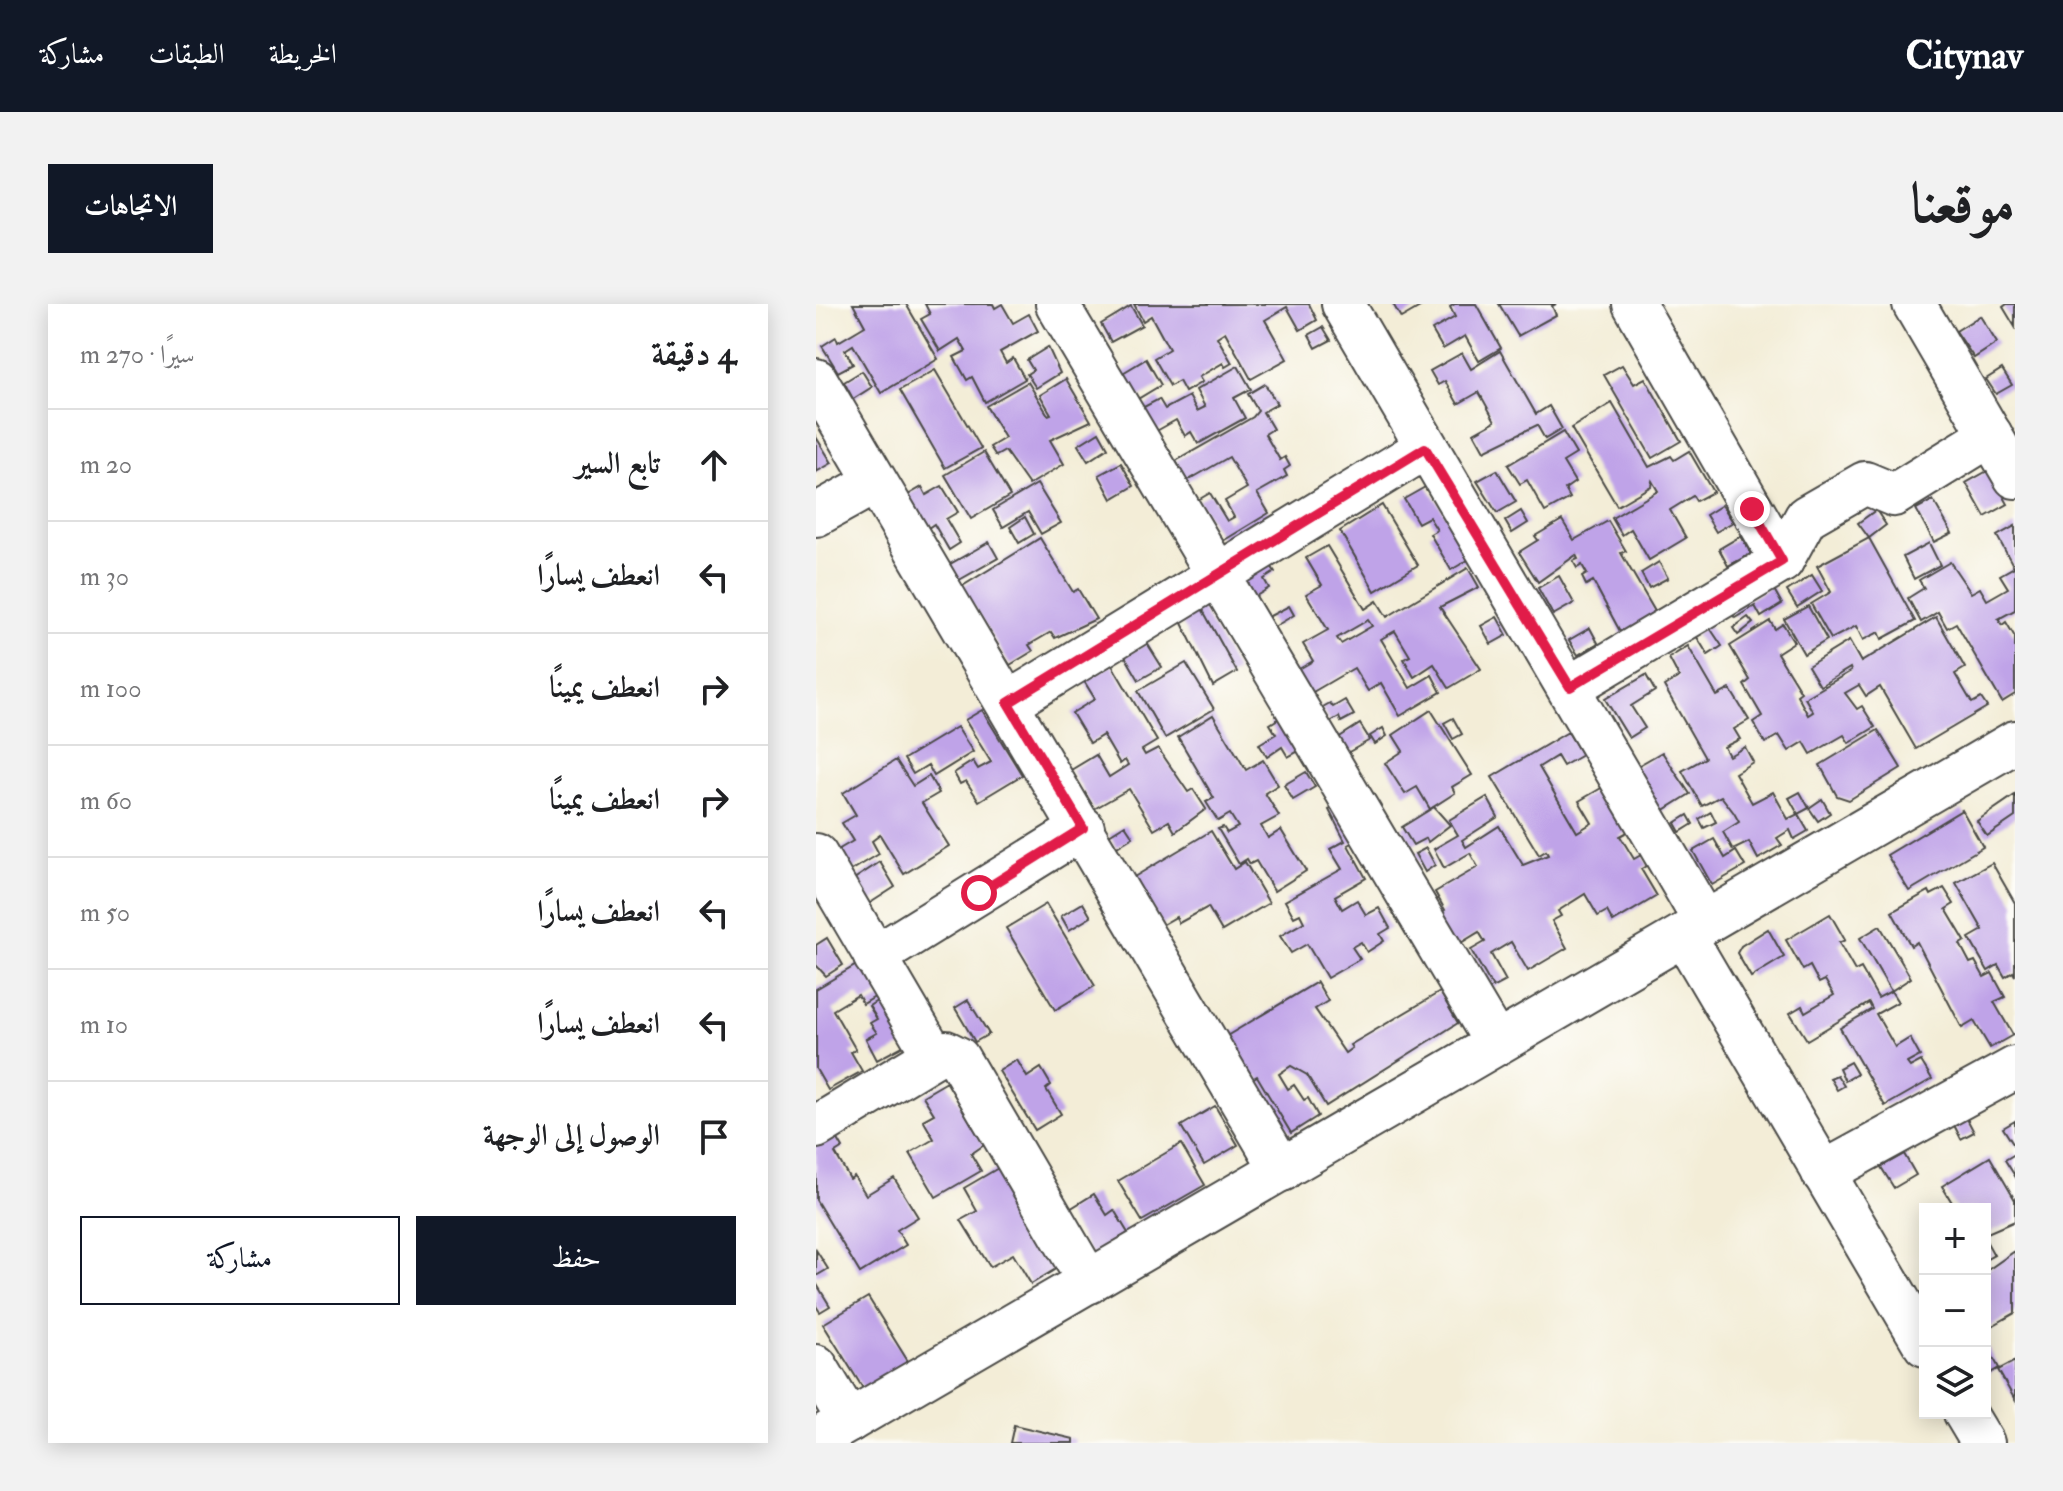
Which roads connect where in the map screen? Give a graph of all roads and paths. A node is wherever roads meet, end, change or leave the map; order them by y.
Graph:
1 (1057, 304) edge
2 (1343, 304) edge
3 (1634, 304) edge
4 (1914, 304) edge
5 (816, 380) edge
6 (1991, 435) junction
7 (1425, 448) junction
8 (2015, 477) edge
9 (874, 483) junction
10 (816, 515) edge
11 (1782, 561) junction
12 (1216, 574) junction
13 (1570, 687) junction
14 (1008, 703) junction
15 (2015, 742) edge
16 (1083, 828) junction
17 (816, 855) edge
18 (1694, 928) junction
19 (875, 957) junction
20 (1496, 1043) junction
21 (934, 1056) junction
22 (2015, 1068) edge
23 (816, 1127) edge
24 (1282, 1170) junction
25 (1823, 1173) junction
26 (1089, 1282) junction
27 (1919, 1335) edge
28 (816, 1366) edge
29 (1969, 1419) edge
30 (832, 1430) edge
31 (1983, 1443) edge

1 - 12 street
2 - 7 street
3 - 11 street
4 - 6 street
5 - 9 street
6 - 8 street
6 - 11 street
7 - 12 street
7 - 13 street
9 - 10 street
9 - 14 street
11 - 13 street
12 - 14 street
12 - 20 street
13 - 18 street
14 - 16 street
15 - 18 street
16 - 19 street
16 - 24 street
17 - 19 street
18 - 20 street
18 - 25 street
19 - 21 street
20 - 24 street
21 - 23 street
21 - 26 street
22 - 25 street
24 - 26 street
25 - 27 street
26 - 30 street
28 - 30 street
29 - 31 street

